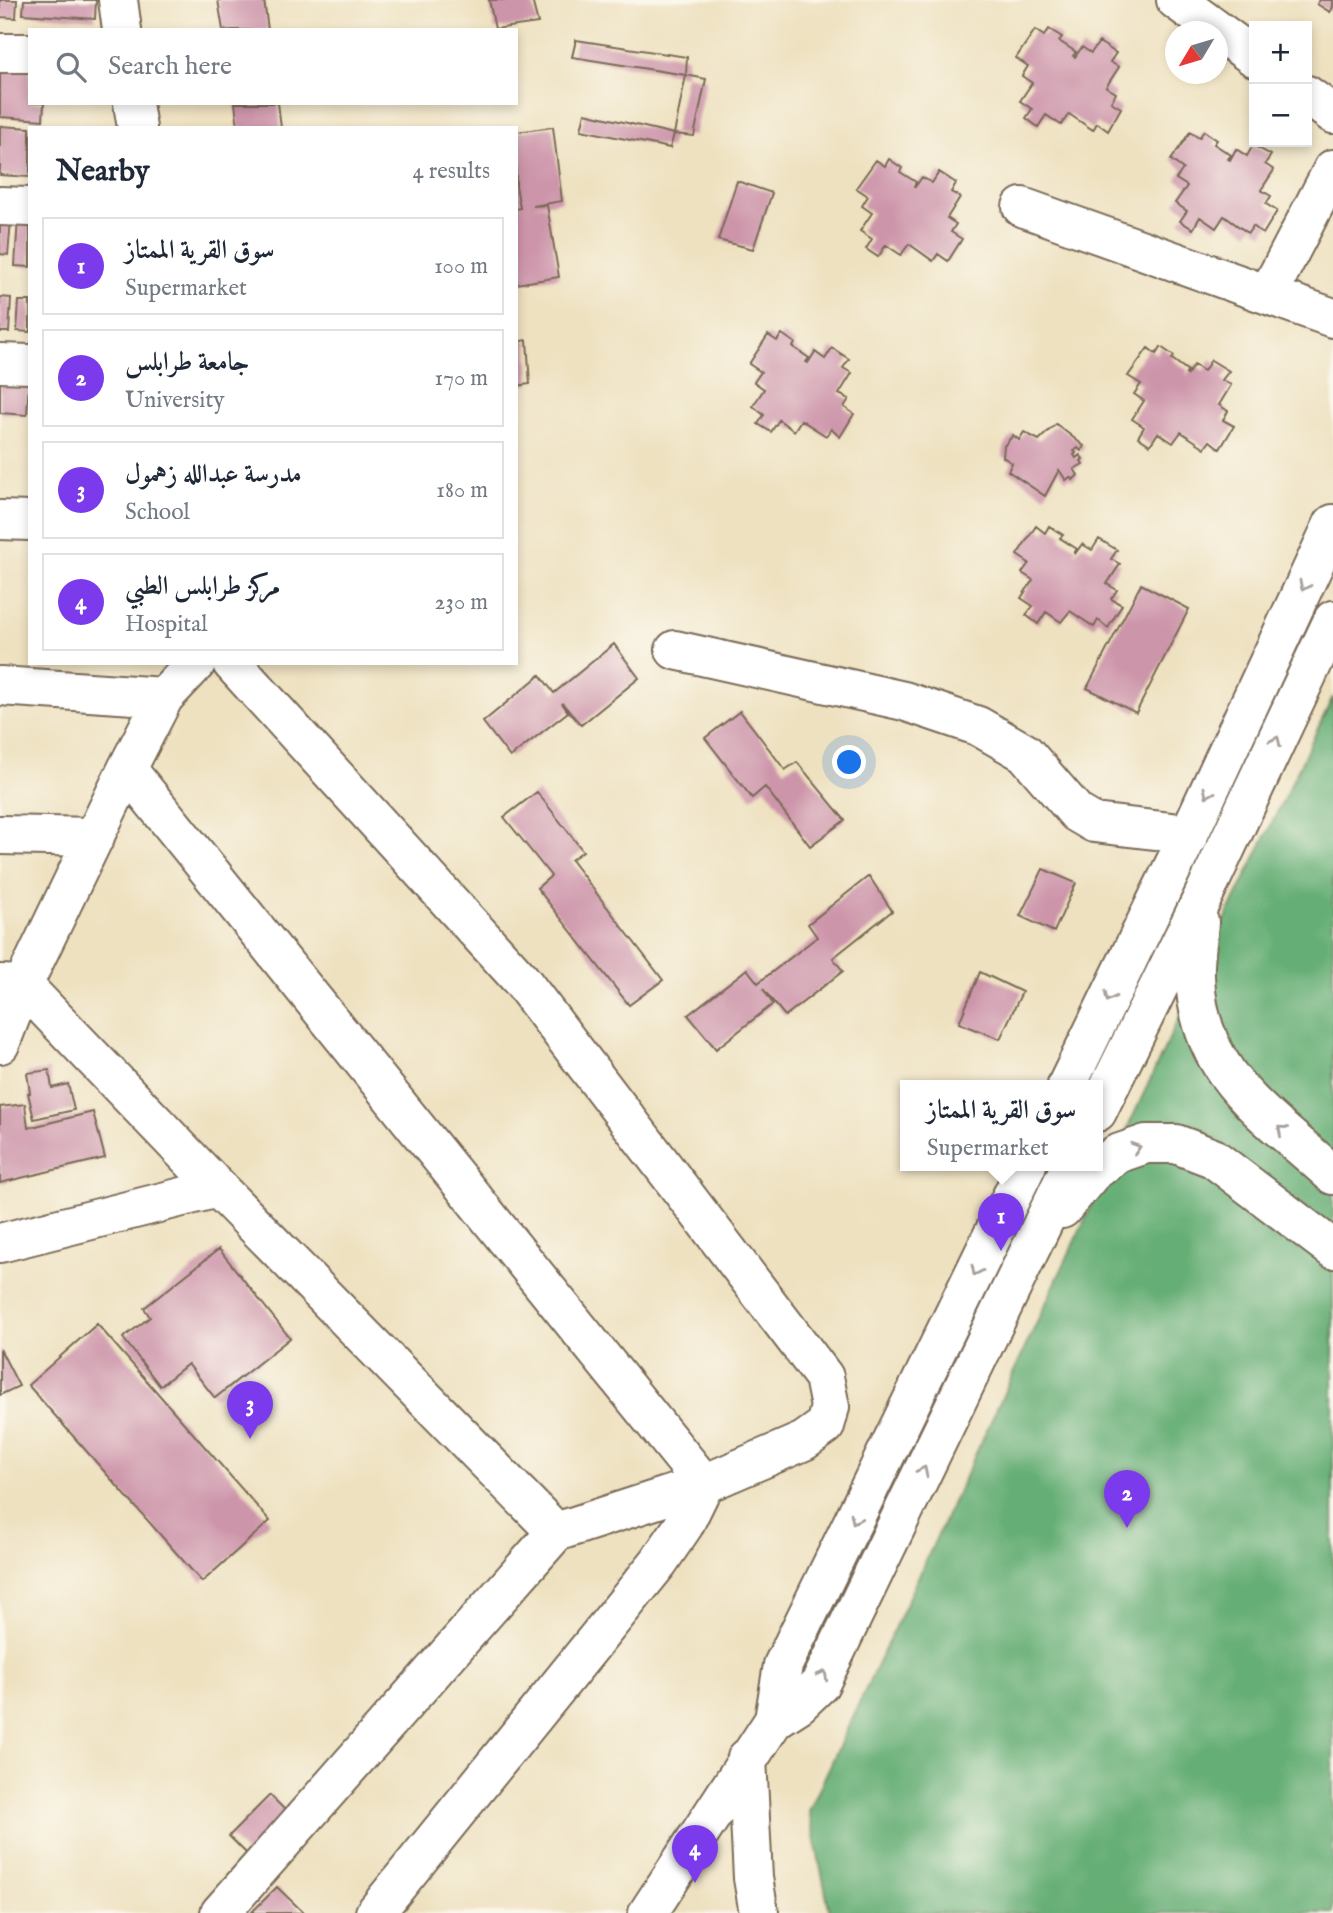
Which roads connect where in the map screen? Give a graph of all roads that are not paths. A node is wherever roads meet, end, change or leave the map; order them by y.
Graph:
1 (118, 0) edge
2 (1176, 0) edge
3 (122, 28) edge
4 (0, 53) edge
5 (28, 53) edge
6 (1249, 53) edge
7 (1312, 99) edge
8 (133, 105) edge
9 (1333, 114) edge
10 (137, 126) edge
11 (1333, 169) edge
12 (0, 206) edge
13 (28, 207) edge
14 (1022, 207) dead end
15 (1268, 294) junction
16 (1333, 318) edge
17 (0, 363) edge
18 (28, 364) edge
19 (0, 520) edge
20 (28, 521) edge
21 (1333, 524) edge
22 (1333, 620) edge
23 (675, 650) dead end
24 (194, 665) edge
25 (234, 665) edge
26 (0, 686) edge
27 (164, 697) junction
28 (127, 769) junction
29 (1189, 834) junction
30 (0, 835) edge
31 (95, 837) junction
32 (1201, 901) junction
33 (12, 985) edge
34 (0, 1044) edge
35 (1069, 1080) edge
36 (1103, 1100) edge
37 (1103, 1165) edge
38 (1024, 1171) edge
39 (1068, 1171) edge
40 (1096, 1171) edge
41 (1333, 1175) edge
42 (1333, 1186) edge
43 (218, 1188) junction
44 (1303, 1225) junction
45 (1033, 1242) junction
46 (0, 1243) edge
47 (1333, 1249) edge
48 (704, 1484) junction
49 (556, 1532) junction
50 (774, 1720) junction
51 (747, 1758) junction
52 (220, 1913) edge
53 (375, 1913) edge
54 (648, 1913) edge
55 (759, 1913) edge

1 - 3 street
2 - 6 street
4 - 5 street
7 - 9 street
8 - 10 street
11 - 15 street
12 - 13 street
14 - 15 street
15 - 16 street
17 - 18 street
19 - 20 street
21 -> 29 street
32 -> 22 street
23 - 29 street
24 - 27 street
25 - 48 street
26 - 27 street
27 - 28 street
28 - 31 street
28 - 48 street
29 -> 35 street
30 - 31 street
31 - 33 street
32 - 36 street
41 -> 32 street
33 - 34 street
33 - 43 street
37 -> 44 street
38 -> 50 street
39 - 45 street
45 -> 40 street
42 - 44 street
43 - 46 street
43 - 49 street
44 - 47 street
50 -> 45 street
48 - 49 street
48 - 53 street
49 - 52 street
50 - 51 street
51 - 54 street
51 - 55 street

